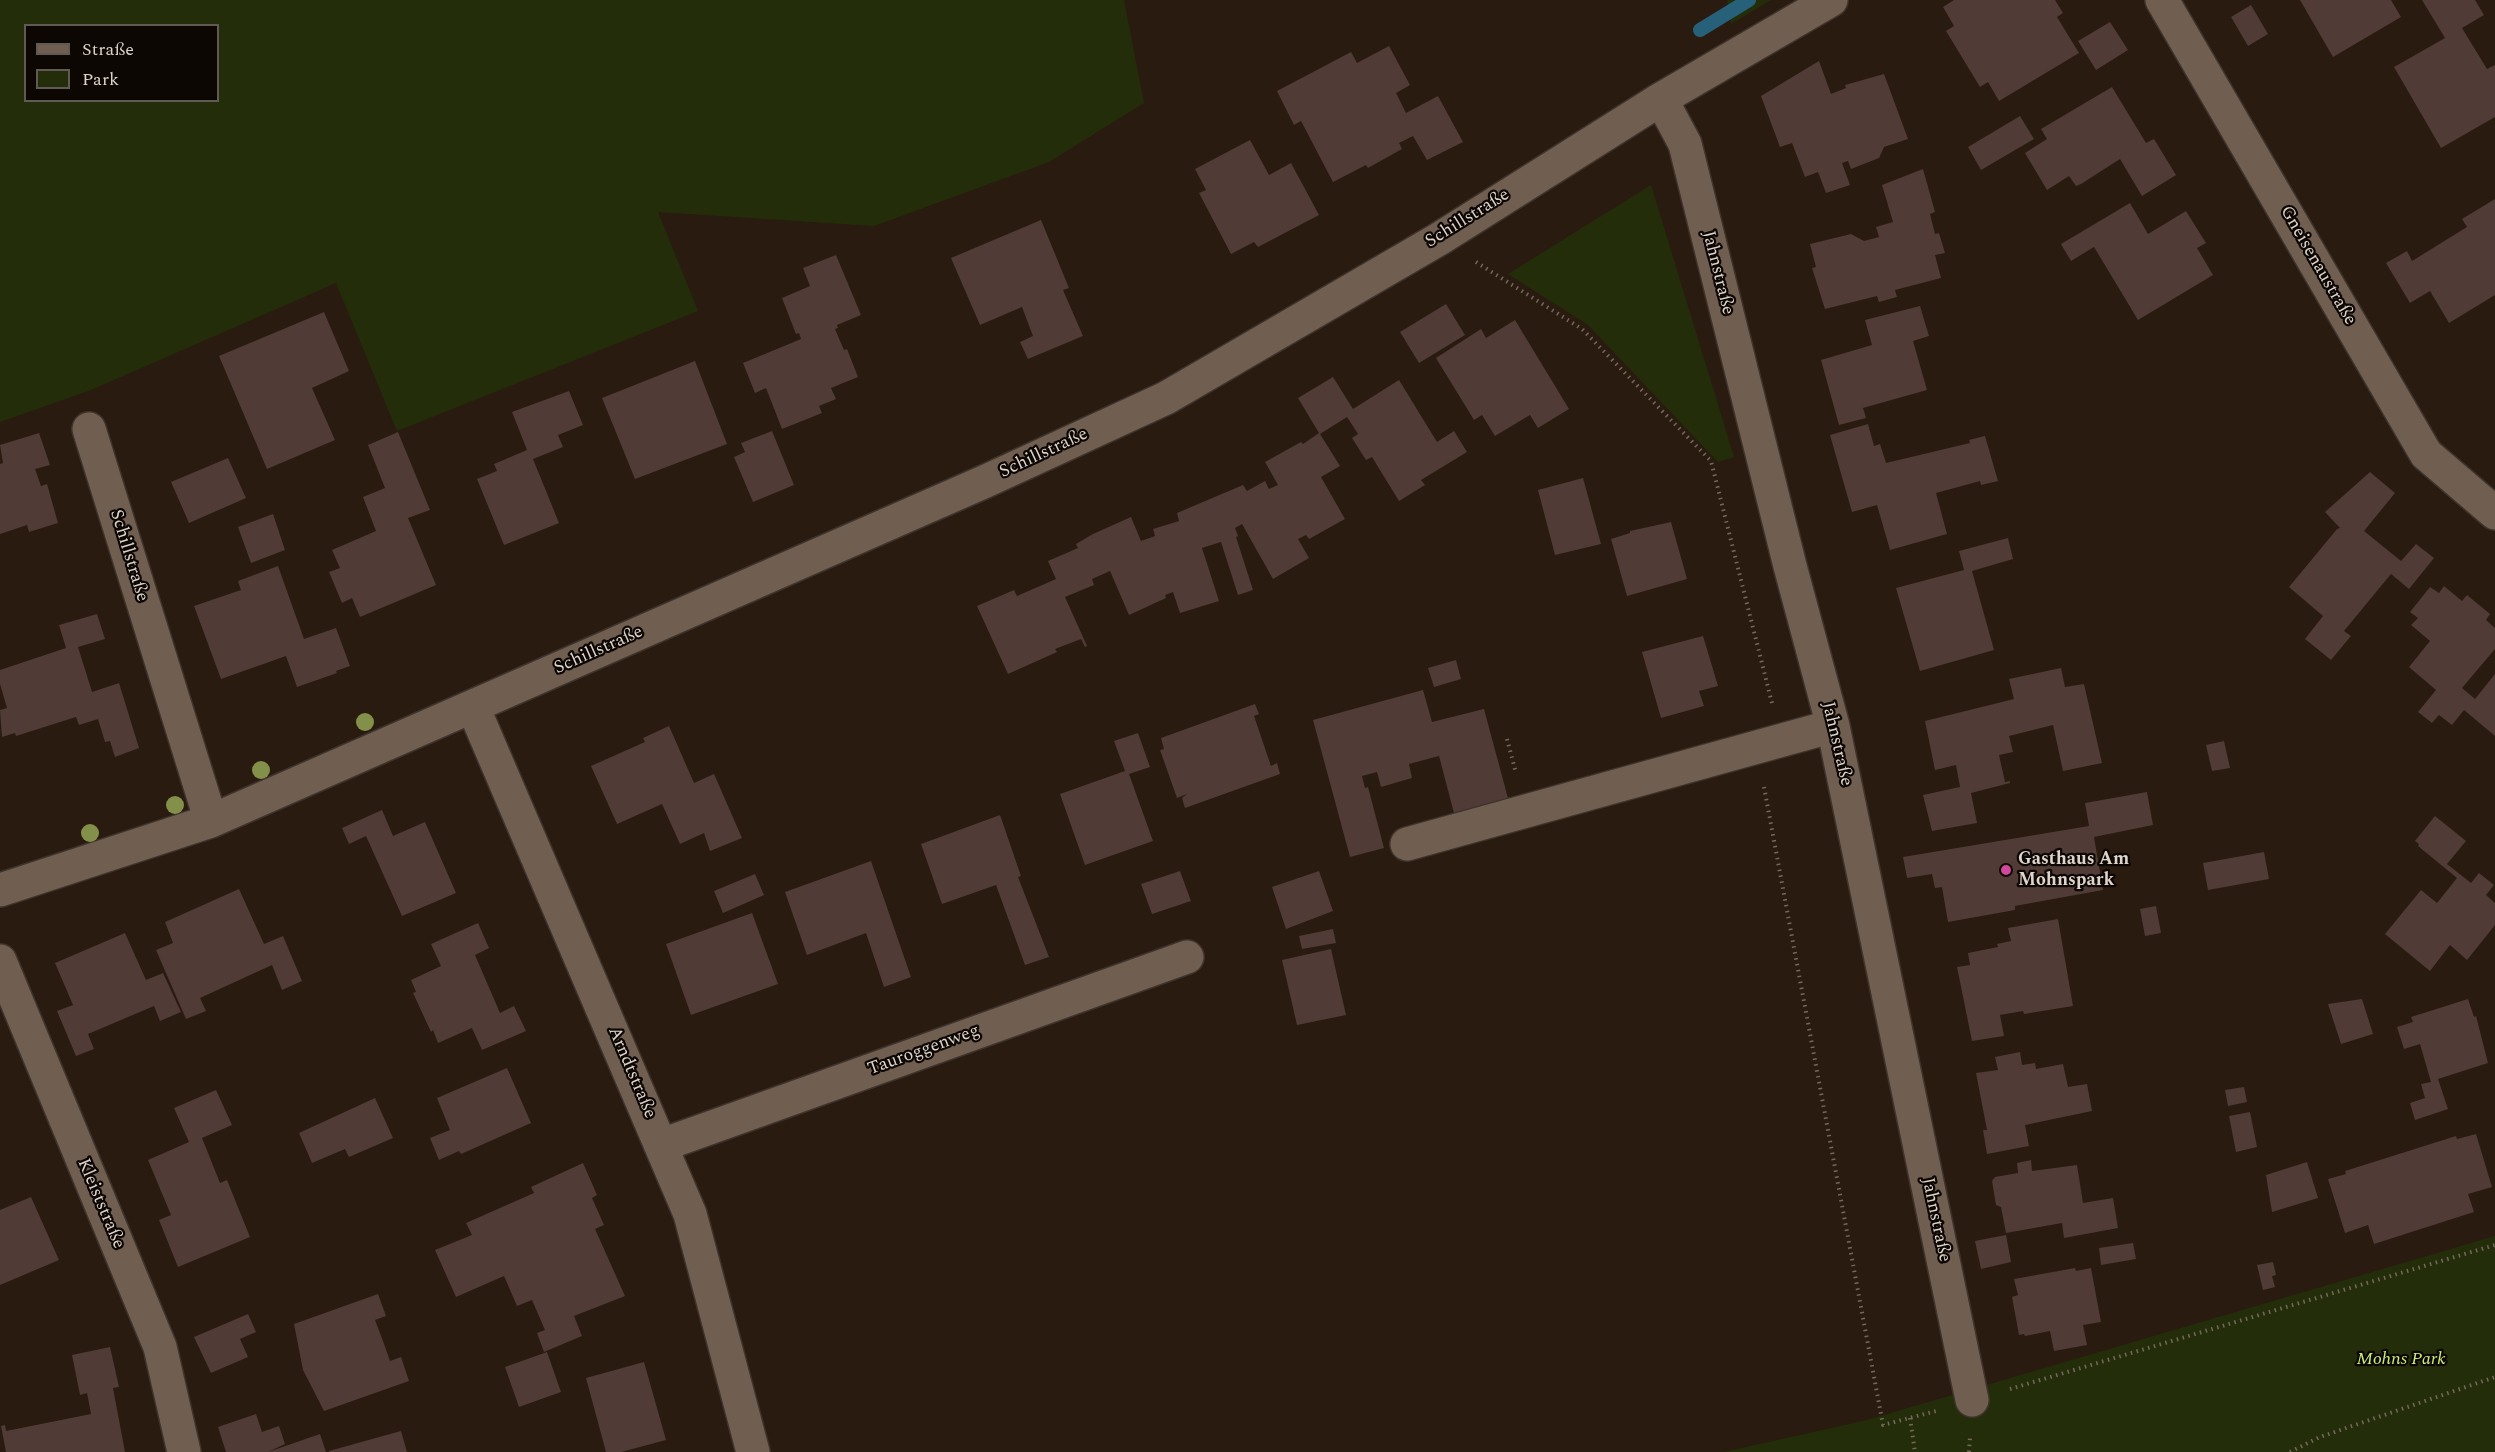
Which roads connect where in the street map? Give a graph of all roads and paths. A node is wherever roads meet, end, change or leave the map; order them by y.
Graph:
1 (1831, 0) edge
2 (2162, 0) edge
3 (1661, 99) junction
4 (1439, 239) junction
5 (89, 429) dead end
6 (2495, 513) edge
7 (473, 707) junction
8 (1833, 726) junction
9 (1756, 747) junction
10 (211, 821) junction
11 (1407, 844) dead end
12 (0, 890) edge
13 (1187, 957) dead end
14 (0, 962) edge
15 (662, 1145) junction
16 (2495, 1245) edge
17 (2495, 1377) edge
18 (1971, 1400) junction
19 (1910, 1418) junction
20 (184, 1452) edge
21 (753, 1452) edge
22 (1915, 1452) edge
23 (2290, 1452) edge

1 - 3 street, Schillstraße
2 - 6 street, Gneisenaustraße
3 - 4 street, Schillstraße
3 - 8 street, Jahnstraße
4 - 7 street, Schillstraße
4 - 9 path
5 - 10 street, Schillstraße
7 - 10 street, Schillstraße
7 - 15 street, Arndtstraße
8 - 9 street
8 - 18 street, Jahnstraße
9 - 11 street
9 - 19 path
10 - 12 street, Schillstraße
13 - 15 street, Tauroggenweg
14 - 20 street, Kleiststraße
15 - 21 street, Arndtstraße
16 - 18 path
17 - 23 path
18 - 19 path
19 - 22 path

